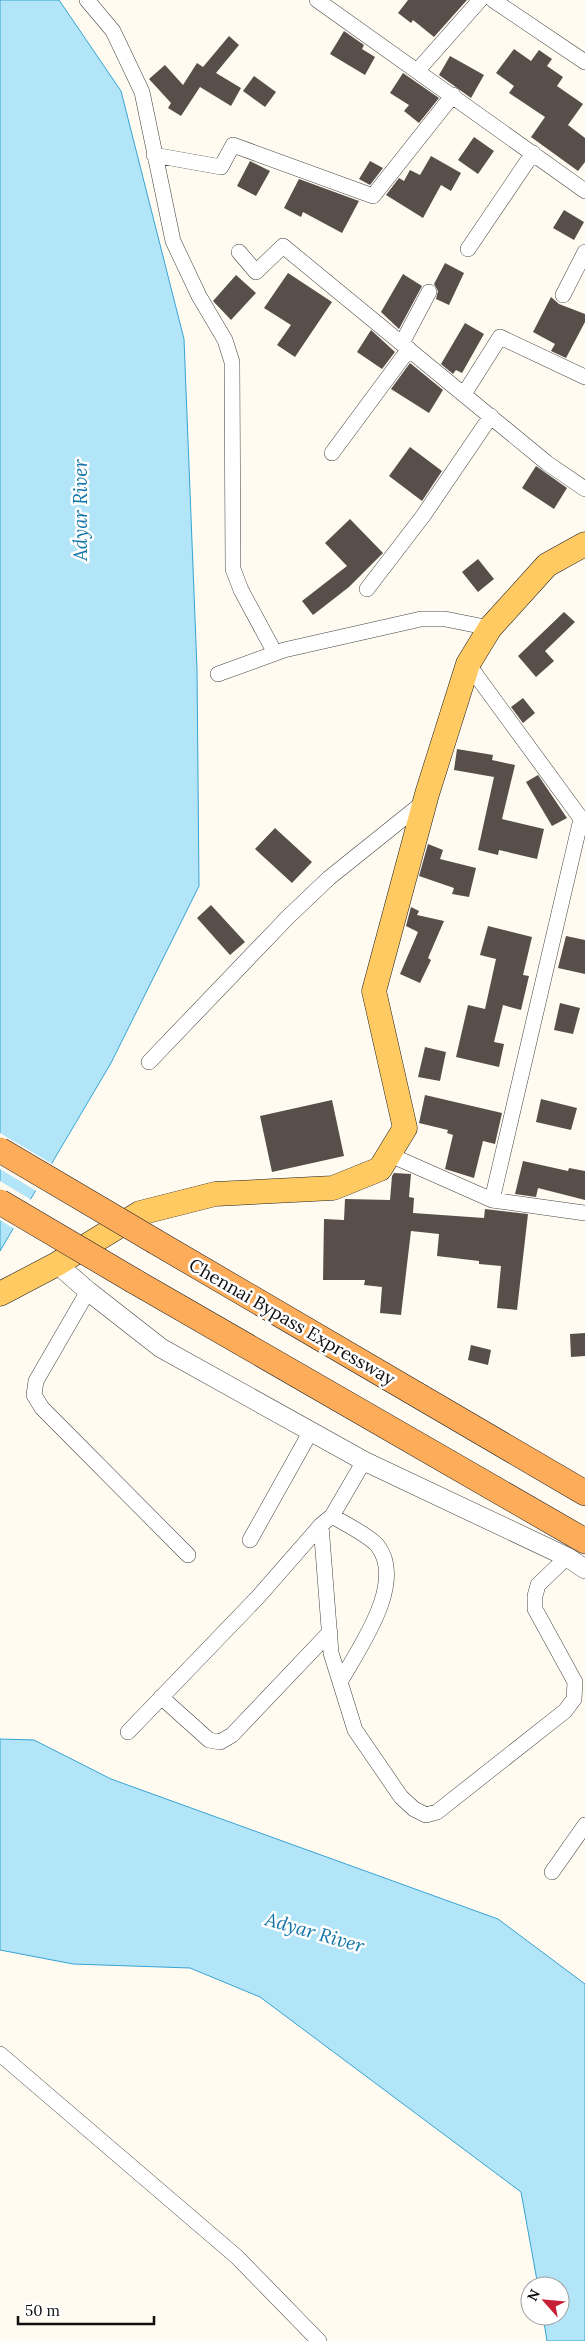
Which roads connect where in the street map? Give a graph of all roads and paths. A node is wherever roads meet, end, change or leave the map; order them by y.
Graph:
1 (87, 0) edge
2 (317, 0) edge
3 (480, 0) edge
4 (493, 0) edge
5 (585, 62) edge
6 (418, 70) junction
7 (453, 95) junction
8 (533, 153) junction
9 (154, 155) junction
10 (585, 191) edge
11 (468, 250) dead end
12 (239, 252) dead end
13 (585, 252) edge
14 (429, 292) dead end
15 (563, 295) dead end
16 (406, 346) junction
17 (585, 377) edge
18 (464, 394) junction
19 (491, 416) junction
20 (332, 453) dead end
21 (585, 489) edge
22 (585, 544) edge
23 (367, 589) dead end
24 (490, 628) junction
25 (275, 653) junction
26 (468, 664) junction
27 (218, 674) dead end
28 (425, 801) junction
29 (583, 822) edge
30 (149, 1062) dead end
31 (0, 1150) edge
32 (388, 1154) junction
33 (492, 1200) junction
34 (0, 1202) edge
35 (585, 1213) edge
36 (52, 1266) junction
37 (88, 1291) junction
38 (0, 1294) edge
39 (311, 1431) junction
40 (364, 1461) junction
41 (585, 1493) edge
42 (326, 1520) junction
43 (250, 1540) dead end
44 (576, 1549) edge
45 (188, 1555) dead end
46 (585, 1569) edge
47 (330, 1632) junction
48 (340, 1682) junction
49 (162, 1697) junction
50 (128, 1732) dead end
51 (585, 1825) edge
52 (552, 1872) dead end
53 (0, 2054) edge
54 (319, 2341) edge

1 - 9 street
2 - 6 street
3 - 6 street
4 - 5 street
6 - 7 street
7 - 8 street
7 - 9 street
8 - 10 street
8 - 11 street
9 - 25 street
12 - 16 street
13 - 15 street
14 - 16 street
16 - 18 street
16 - 20 street
17 - 18 street
18 - 19 street
19 - 21 street
19 - 23 street
22 - 24 main road
24 - 25 street
24 - 26 main road
25 - 27 street
26 - 28 main road
26 - 29 street
28 - 30 street
28 - 32 main road
29 - 33 street
31 - 41 highway, Chennai Bypass Expressway, bridge
32 - 33 street
32 - 36 main road
33 - 35 street
34 - 44 highway, bridge
36 - 37 street
36 - 38 main road
37 - 39 street
37 - 45 street
39 - 40 street
39 - 43 street
40 - 42 street
40 - 44 street
42 - 47 street
42 - 48 street
42 - 49 street
44 - 46 street
44 - 48 street
47 - 48 street
47 - 49 street
49 - 50 street
51 - 52 street
53 - 54 street

